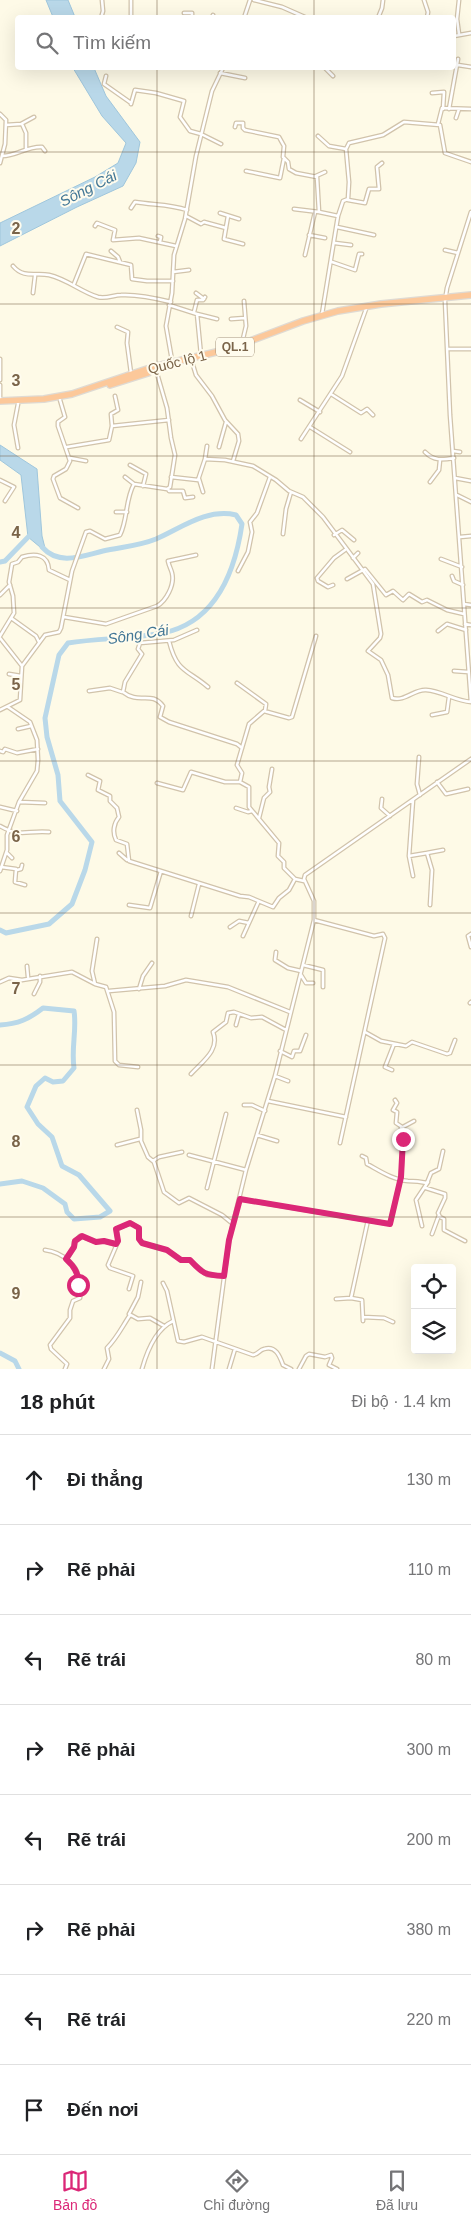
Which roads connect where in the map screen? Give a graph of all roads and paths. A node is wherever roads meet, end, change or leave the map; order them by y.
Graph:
1 (102, 0) edge
2 (131, 0) edge
3 (250, 0) edge
4 (254, 0) edge
5 (383, 0) edge
6 (424, 0) edge
7 (459, 0) edge
8 (184, 13) dead end
9 (102, 15) edge
10 (131, 15) edge
11 (192, 15) edge
12 (245, 15) edge
13 (300, 15) edge
14 (379, 15) edge
15 (428, 15) edge
16 (471, 33) edge
17 (459, 34) junction
18 (456, 35) edge
19 (458, 59) dead end
20 (457, 64) junction
21 (471, 67) edge
22 (221, 70) edge
23 (326, 70) edge
24 (220, 73) junction
25 (106, 76) dead end
26 (334, 76) dead end
27 (244, 78) dead end
28 (432, 93) dead end
29 (443, 108) junction
30 (450, 109) junction
31 (459, 109) junction
32 (471, 109) edge
33 (0, 114) edge
34 (34, 117) dead end
35 (456, 118) dead end
36 (22, 124) junction
37 (6, 125) junction
38 (438, 125) junction
39 (235, 127) dead end
40 (201, 134) junction
41 (318, 136) dead end
42 (221, 144) dead end
43 (26, 149) junction
44 (346, 149) junction
45 (45, 151) dead end
46 (2, 156) junction
47 (284, 158) junction
48 (471, 162) edge
49 (0, 163) edge
50 (382, 163) dead end
51 (246, 171) dead end
52 (325, 172) dead end
53 (316, 176) junction
54 (348, 200) junction
55 (131, 208) dead end
56 (294, 209) dead end
57 (187, 210) junction
58 (314, 212) junction
59 (319, 212) junction
60 (471, 212) edge
61 (220, 213) dead end
62 (186, 216) junction
63 (228, 216) junction
64 (338, 216) junction
65 (240, 219) dead end
66 (95, 226) dead end
67 (338, 227) junction
68 (226, 228) junction
69 (309, 235) junction
70 (374, 235) dead end
71 (158, 236) dead end
72 (325, 238) dead end
73 (160, 242) junction
74 (335, 243) junction
75 (242, 244) dead end
76 (176, 246) junction
77 (351, 246) dead end
78 (445, 250) dead end
79 (111, 252) dead end
80 (458, 253) junction
81 (362, 254) dead end
82 (305, 255) dead end
83 (120, 262) junction
84 (331, 262) junction
85 (14, 266) dead end
86 (189, 270) dead end
87 (173, 272) junction
88 (35, 276) junction
89 (173, 281) junction
90 (74, 284) junction
91 (33, 293) dead end
92 (196, 293) dead end
93 (471, 297) edge
94 (446, 299) junction
95 (244, 301) dead end
96 (171, 302) junction
97 (169, 306) junction
98 (366, 309) junction
99 (196, 313) junction
100 (322, 316) junction
101 (245, 318) junction
102 (217, 319) dead end
103 (231, 319) dead end
104 (117, 327) dead end
105 (242, 344) junction
106 (447, 349) junction
107 (471, 349) edge
108 (202, 356) junction
109 (0, 359) edge
110 (192, 362) junction
111 (173, 364) junction
112 (156, 370) junction
113 (131, 374) junction
114 (0, 380) edge
115 (0, 385) edge
116 (332, 394) junction
117 (115, 396) dead end
118 (60, 400) junction
119 (300, 400) dead end
120 (0, 401) edge
121 (18, 404) junction
122 (0, 405) edge
123 (320, 412) junction
124 (373, 415) dead end
125 (169, 420) junction
126 (226, 422) junction
127 (112, 426) junction
128 (310, 426) junction
129 (301, 440) dead end
130 (207, 446) dead end
131 (67, 447) junction
132 (219, 447) dead end
133 (18, 448) dead end
134 (453, 451) junction
135 (350, 452) dead end
136 (425, 452) dead end
137 (460, 452) dead end
138 (70, 458) junction
139 (454, 458) junction
140 (205, 460) junction
141 (440, 460) junction
142 (233, 461) junction
143 (86, 462) dead end
144 (130, 465) dead end
145 (125, 477) dead end
146 (170, 477) junction
147 (270, 478) junction
148 (455, 478) junction
149 (199, 479) junction
150 (0, 480) edge
151 (471, 481) edge
152 (430, 482) dead end
153 (134, 484) junction
154 (143, 486) junction
155 (168, 489) junction
156 (203, 492) dead end
157 (292, 492) junction
158 (456, 495) junction
159 (192, 498) dead end
160 (5, 501) dead end
161 (471, 502) edge
162 (78, 508) dead end
163 (116, 512) dead end
164 (127, 512) junction
165 (283, 534) dead end
166 (334, 535) junction
167 (471, 536) edge
168 (460, 537) junction
169 (354, 540) dead end
170 (345, 550) junction
171 (358, 553) dead end
172 (196, 555) dead end
173 (353, 558) junction
174 (441, 559) dead end
175 (462, 568) junction
176 (363, 570) junction
177 (238, 572) dead end
178 (452, 576) dead end
179 (347, 579) dead end
180 (70, 580) junction
181 (10, 585) junction
182 (333, 585) dead end
183 (463, 585) junction
184 (0, 595) edge
185 (464, 604) junction
186 (471, 605) edge
187 (464, 614) junction
188 (64, 617) junction
189 (11, 618) junction
190 (465, 624) junction
191 (471, 625) edge
192 (197, 630) dead end
193 (466, 630) junction
194 (438, 631) dead end
195 (316, 636) dead end
196 (0, 637) edge
197 (170, 641) junction
198 (39, 642) junction
199 (22, 666) junction
200 (454, 671) dead end
201 (468, 672) junction
202 (9, 674) dead end
203 (22, 677) junction
204 (237, 683) dead end
205 (208, 687) dead end
206 (89, 691) dead end
207 (123, 693) junction
208 (449, 698) junction
209 (471, 702) edge
210 (8, 707) junction
211 (0, 710) edge
212 (265, 711) junction
213 (432, 715) dead end
214 (31, 726) junction
215 (18, 729) dead end
216 (242, 748) junction
217 (38, 749) junction
218 (0, 751) edge
219 (419, 757) dead end
220 (471, 759) edge
221 (272, 769) dead end
222 (88, 775) dead end
223 (240, 782) junction
224 (437, 782) junction
225 (157, 783) dead end
226 (468, 789) dead end
227 (420, 795) junction
228 (382, 800) dead end
229 (413, 800) junction
230 (19, 802) junction
231 (45, 803) dead end
232 (0, 806) edge
233 (236, 808) dead end
234 (17, 811) junction
235 (252, 811) junction
236 (390, 816) junction
237 (259, 818) junction
238 (0, 826) edge
239 (9, 832) junction
240 (49, 832) dead end
241 (444, 850) dead end
242 (7, 853) junction
243 (119, 853) dead end
244 (427, 853) junction
245 (409, 856) junction
246 (12, 858) dead end
247 (128, 860) junction
248 (22, 865) dead end
249 (1, 867) edge
250 (17, 870) junction
251 (0, 871) edge
252 (160, 871) junction
253 (413, 876) dead end
254 (295, 879) junction
255 (304, 881) junction
256 (25, 884) dead end
257 (199, 884) junction
258 (258, 903) junction
259 (129, 905) dead end
260 (430, 905) dead end
261 (192, 916) dead end
262 (314, 920) junction
263 (249, 923) junction
264 (230, 927) dead end
265 (471, 934) edge
266 (244, 936) dead end
267 (97, 940) dead end
268 (471, 946) edge
269 (276, 952) dead end
270 (152, 963) dead end
271 (302, 965) junction
272 (27, 966) dead end
273 (301, 973) junction
274 (40, 976) junction
275 (28, 978) junction
276 (0, 982) edge
277 (313, 983) dead end
278 (95, 984) junction
279 (322, 987) dead end
280 (139, 989) junction
281 (109, 992) junction
282 (34, 994) dead end
283 (290, 1012) junction
284 (239, 1014) junction
285 (236, 1025) dead end
286 (286, 1030) junction
287 (366, 1032) junction
288 (306, 1035) dead end
289 (455, 1040) dead end
290 (394, 1044) junction
291 (280, 1051) junction
292 (138, 1068) dead end
293 (392, 1070) dead end
294 (191, 1074) dead end
295 (275, 1076) junction
296 (288, 1081) dead end
297 (268, 1100) junction
298 (395, 1100) dead end
299 (244, 1105) dead end
300 (137, 1110) dead end
301 (265, 1111) junction
302 (226, 1114) dead end
303 (346, 1117) junction
304 (414, 1121) dead end
305 (402, 1127) junction
306 (257, 1135) junction
307 (141, 1139) junction
308 (276, 1141) dead end
309 (340, 1143) dead end
310 (117, 1145) dead end
311 (182, 1152) dead end
312 (443, 1152) dead end
313 (189, 1155) dead end
314 (362, 1156) dead end
315 (152, 1161) junction
316 (214, 1161) junction
317 (246, 1170) junction
318 (400, 1179) junction
319 (428, 1182) junction
320 (207, 1188) dead end
321 (426, 1188) junction
322 (240, 1199) junction
323 (439, 1215) junction
324 (368, 1220) junction
325 (233, 1224) junction
326 (422, 1226) dead end
327 (432, 1234) dead end
328 (465, 1241) dead end
329 (117, 1244) junction
330 (45, 1250) dead end
331 (66, 1259) junction
332 (224, 1276) junction
333 (141, 1282) dead end
334 (163, 1282) dead end
335 (129, 1289) dead end
336 (351, 1298) junction
337 (336, 1299) dead end
338 (130, 1315) junction
339 (363, 1317) junction
340 (173, 1320) junction
341 (362, 1321) dead end
342 (393, 1322) dead end
343 (164, 1326) junction
344 (216, 1341) junction
345 (235, 1348) junction
346 (65, 1369) edge
347 (104, 1369) edge
348 (142, 1369) edge
349 (212, 1369) edge
350 (229, 1369) edge
351 (291, 1369) edge
352 (299, 1369) edge
353 (337, 1369) edge

1 - 9 street
2 - 10 street
3 - 12 street
4 - 13 street
5 - 14 street
6 - 15 street
7 - 17 street
8 - 11 street
16 - 17 street
17 - 18 street
19 - 20 street
20 - 21 street
20 - 30 street
22 - 24 street
23 - 26 street
24 - 27 street
24 - 40 street
25 - 40 street
28 - 29 street
29 - 30 street
29 - 38 street
30 - 31 street
31 - 32 street
31 - 35 street
33 - 37 street
34 - 36 street
36 - 37 street
36 - 43 street
37 - 46 street
38 - 44 street
38 - 48 street
39 - 47 street
40 - 42 street
40 - 57 street
41 - 44 street
43 - 45 street
43 - 46 street
44 - 54 street
46 - 49 street
47 - 51 street
47 - 53 street
50 - 54 street
52 - 53 street
53 - 59 street
54 - 64 street
55 - 57 street
56 - 58 street
57 - 62 street
58 - 59 street
58 - 69 street
59 - 64 street
60 - 80 street
61 - 63 street
62 - 68 street
62 - 76 street
63 - 65 street
63 - 68 street
64 - 67 street
66 - 73 street
67 - 70 street
67 - 74 street
68 - 75 street
69 - 72 street
69 - 82 street
71 - 73 street
73 - 76 street
74 - 77 street
74 - 84 street
76 - 87 street
78 - 80 street
79 - 83 street
80 - 94 street
81 - 84 street
83 - 89 street
83 - 90 street
84 - 100 street
85 - 88 street
86 - 87 street
87 - 89 street
88 - 90 street
88 - 91 street
89 - 96 street
90 - 96 street
92 - 99 street
93 - 94 highway, Quốc lộ 1 / QL.1
94 - 98 highway, Quốc lộ 1 / QL.1
94 - 100 highway, Quốc lộ 1 / QL.1
94 - 106 street
95 - 101 street
96 - 97 street
97 - 99 street
97 - 111 street
98 - 110 highway, Quốc lộ 1 / QL.1
98 - 116 street
99 - 102 street
99 - 108 street
100 - 105 highway, Quốc lộ 1 / QL.1
101 - 103 street
101 - 105 street
104 - 113 street
105 - 108 highway, Quốc lộ 1 / QL.1
106 - 107 street
106 - 134 street
108 - 111 highway, Quốc lộ 1 / QL.1
109 - 114 street
110 - 111 highway, Quốc lộ 1 / QL.1
110 - 126 street
111 - 112 highway, Quốc lộ 1 / QL.1
111 - 113 highway, Quốc lộ 1 / QL.1
112 - 118 highway, Quốc lộ 1 / QL.1
112 - 125 street
113 - 120 highway, Quốc lộ 1 / QL.1
115 - 120 street
116 - 123 street
116 - 124 street
117 - 127 street
118 - 121 highway, Quốc lộ 1 / QL.1
118 - 131 street
119 - 123 street
121 - 122 highway, Quốc lộ 1 / QL.1
121 - 133 street
123 - 128 street
125 - 127 street
125 - 146 street
126 - 132 street
126 - 142 street
127 - 131 street
128 - 129 street
128 - 135 street
130 - 140 street
131 - 138 street
134 - 137 street
134 - 139 street
136 - 141 street
138 - 143 street
138 - 162 street
139 - 141 street
139 - 148 street
140 - 142 street
140 - 149 street
141 - 152 street
142 - 147 street
144 - 154 street
145 - 153 street
146 - 149 street
146 - 155 street
147 - 157 street
147 - 177 street
148 - 151 street
148 - 158 street
149 - 156 street
150 - 160 street
153 - 154 street
153 - 164 street
154 - 155 street
155 - 159 street
157 - 165 street
157 - 166 street
158 - 161 street
158 - 168 street
163 - 164 street
164 - 180 street
166 - 169 street
166 - 170 street
167 - 168 street
168 - 175 street
170 - 173 street
170 - 182 street
171 - 173 street
172 - 188 street
173 - 176 street
174 - 175 street
175 - 183 street
176 - 179 street
176 - 187 street
176 - 208 street
178 - 183 street
180 - 181 street
180 - 188 street
181 - 184 street
181 - 189 street
183 - 185 street
185 - 186 street
185 - 187 street
187 - 190 street
188 - 198 street
189 - 196 street
189 - 198 street
190 - 191 street
190 - 193 street
192 - 197 street
193 - 194 street
193 - 201 street
195 - 212 street
196 - 199 street
197 - 205 street
197 - 207 street
198 - 199 street
199 - 203 street
200 - 201 street
201 - 209 street
202 - 203 street
203 - 210 street
204 - 212 street
206 - 207 street
207 - 216 street
208 - 209 street
208 - 213 street
210 - 211 street
210 - 214 street
212 - 216 street
214 - 215 street
214 - 217 street
216 - 223 street
217 - 218 street
217 - 230 street
219 - 227 street
220 - 224 street
221 - 237 street
222 - 247 street
223 - 225 street
223 - 235 street
224 - 226 street
224 - 227 street
227 - 229 street
228 - 236 street
229 - 236 street
229 - 245 street
230 - 231 street
230 - 234 street
232 - 234 street
233 - 235 street
234 - 239 street
235 - 237 street
236 - 255 street
237 - 254 street
238 - 239 street
239 - 240 street
239 - 242 street
241 - 244 street
242 - 246 street
242 - 249 street
243 - 247 street
244 - 245 street
244 - 260 street
245 - 253 street
247 - 252 street
248 - 250 street
249 - 250 street
249 - 251 street
250 - 256 street
252 - 257 street
252 - 259 street
254 - 255 street
254 - 258 street
255 - 262 street
257 - 258 street
257 - 261 street
258 - 263 street
262 - 271 street
262 - 287 street
263 - 264 street
263 - 266 street
265 - 268 street
267 - 278 street
269 - 273 street
270 - 280 street
271 - 273 street
271 - 279 street
272 - 275 street
273 - 277 street
273 - 283 street
274 - 275 street
274 - 278 street
274 - 282 street
275 - 276 street
278 - 281 street
280 - 281 street
280 - 283 street
281 - 292 street
283 - 286 street
284 - 285 street
284 - 286 street
284 - 294 street
286 - 291 street
287 - 290 street
287 - 303 street
288 - 291 street
289 - 290 street
290 - 293 street
291 - 295 street
295 - 296 street
295 - 297 street
297 - 301 street
297 - 303 street
298 - 305 street
299 - 301 street
300 - 307 street
301 - 306 street
302 - 316 street
303 - 309 street
304 - 305 street
305 - 318 street
306 - 308 street
306 - 317 street
307 - 310 street
307 - 315 street
311 - 315 street
312 - 319 street
313 - 316 street
314 - 318 street
315 - 325 street
316 - 317 street
316 - 320 street
317 - 322 street
318 - 319 street
318 - 324 street
319 - 321 street
321 - 323 street
321 - 326 street
322 - 324 street
322 - 325 street
323 - 327 street
323 - 328 street
324 - 336 street
325 - 332 street
329 - 331 street
329 - 332 street
329 - 335 street
330 - 331 street
331 - 346 street
332 - 344 street
333 - 338 street
334 - 340 street
336 - 337 street
336 - 339 street
338 - 343 street
338 - 347 street
339 - 341 street
339 - 342 street
340 - 343 street
340 - 344 street
343 - 348 street
344 - 345 street
344 - 349 street
345 - 350 street
345 - 351 street
352 - 353 street

